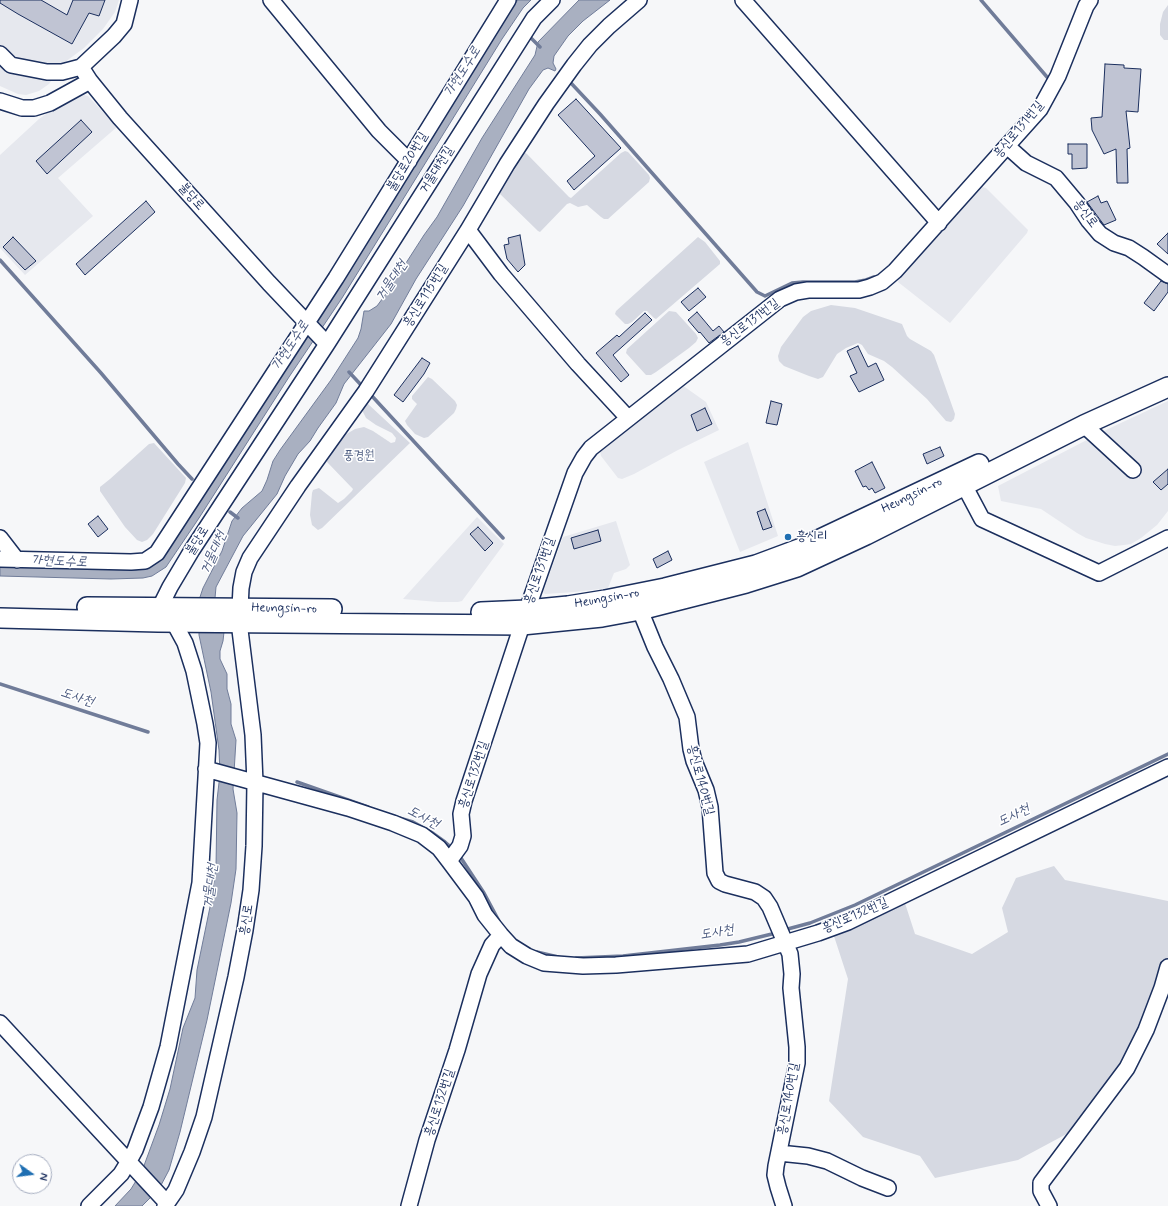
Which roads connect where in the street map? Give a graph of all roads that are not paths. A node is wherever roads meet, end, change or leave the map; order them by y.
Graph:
1 (130, 0) edge
2 (272, 0) edge
3 (508, 0) edge
4 (552, 0) edge
5 (639, 0) edge
6 (743, 0) edge
7 (1090, 0) edge
8 (0, 54) edge
9 (81, 67) junction
10 (90, 81) junction
11 (0, 101) edge
12 (1007, 146) junction
13 (409, 161) junction
14 (939, 223) junction
15 (468, 230) junction
16 (1168, 275) edge
17 (306, 323) junction
18 (327, 344) junction
19 (1168, 374) edge
20 (1168, 388) edge
21 (628, 418) junction
22 (1084, 425) junction
23 (1133, 470) dead end
24 (964, 485) junction
25 (0, 538) edge
26 (1168, 538) edge
27 (0, 559) edge
28 (16, 560) junction
29 (638, 602) junction
30 (0, 605) edge
31 (237, 615) junction
32 (172, 616) junction
33 (524, 617) junction
34 (0, 618) edge
35 (1168, 767) edge
36 (210, 770) junction
37 (251, 782) junction
38 (454, 854) junction
39 (501, 935) junction
40 (782, 935) junction
41 (1168, 967) edge
42 (0, 1023) edge
43 (779, 1152) junction
44 (129, 1161) junction
45 (888, 1188) dead end
46 (166, 1205) edge
47 (89, 1206) edge
48 (409, 1206) edge
49 (784, 1206) edge
50 (1049, 1206) edge

1 - 9 street
2 - 13 street
3 - 13 street, 불당로20번길
4 - 18 street, 거물대천길
5 - 15 street, 흥신로115번길
6 - 14 street
7 - 12 street, 흥신로131번길
8 - 9 street
9 - 10 street, 불당로
10 - 11 street
10 - 17 street, 불당로
12 - 14 street, 흥신로131번길
12 - 16 street, 흥신로
13 - 17 street, 불당로20번길
14 - 21 street, 흥신로131번길
15 - 21 street
15 - 31 street, 흥신로115번길
17 - 18 street, 불당로
17 - 28 street, 불당로20번길
18 - 32 street, 불당로
19 - 29 main road, Heungsin-ro
20 - 22 main road, Heungsin-ro
21 - 33 street, 흥신로131번길
22 - 23 street
22 - 24 main road, Heungsin-ro
24 - 26 street
24 - 29 main road, Heungsin-ro
25 - 28 street
27 - 28 street, 불당로20번길
29 - 33 main road, Heungsin-ro
29 - 40 street, 흥신로140번길
30 - 32 main road
31 - 32 main road
31 - 33 main road, Heungsin-ro
31 - 37 street, 흥신로
32 - 34 main road
32 - 36 street
33 - 38 street, 흥신로132번길
35 - 40 street, 흥신로132번길
36 - 37 street
36 - 44 street
37 - 38 street
37 - 46 street, 흥신로
38 - 39 street, 흥신로132번길
39 - 40 street, 흥신로132번길
39 - 48 street, 흥신로132번길
40 - 43 street, 흥신로140번길
41 - 50 street
42 - 44 street
43 - 45 street, 흥신로140번길
43 - 49 street, 흥신로140번길
44 - 46 street
44 - 47 street

